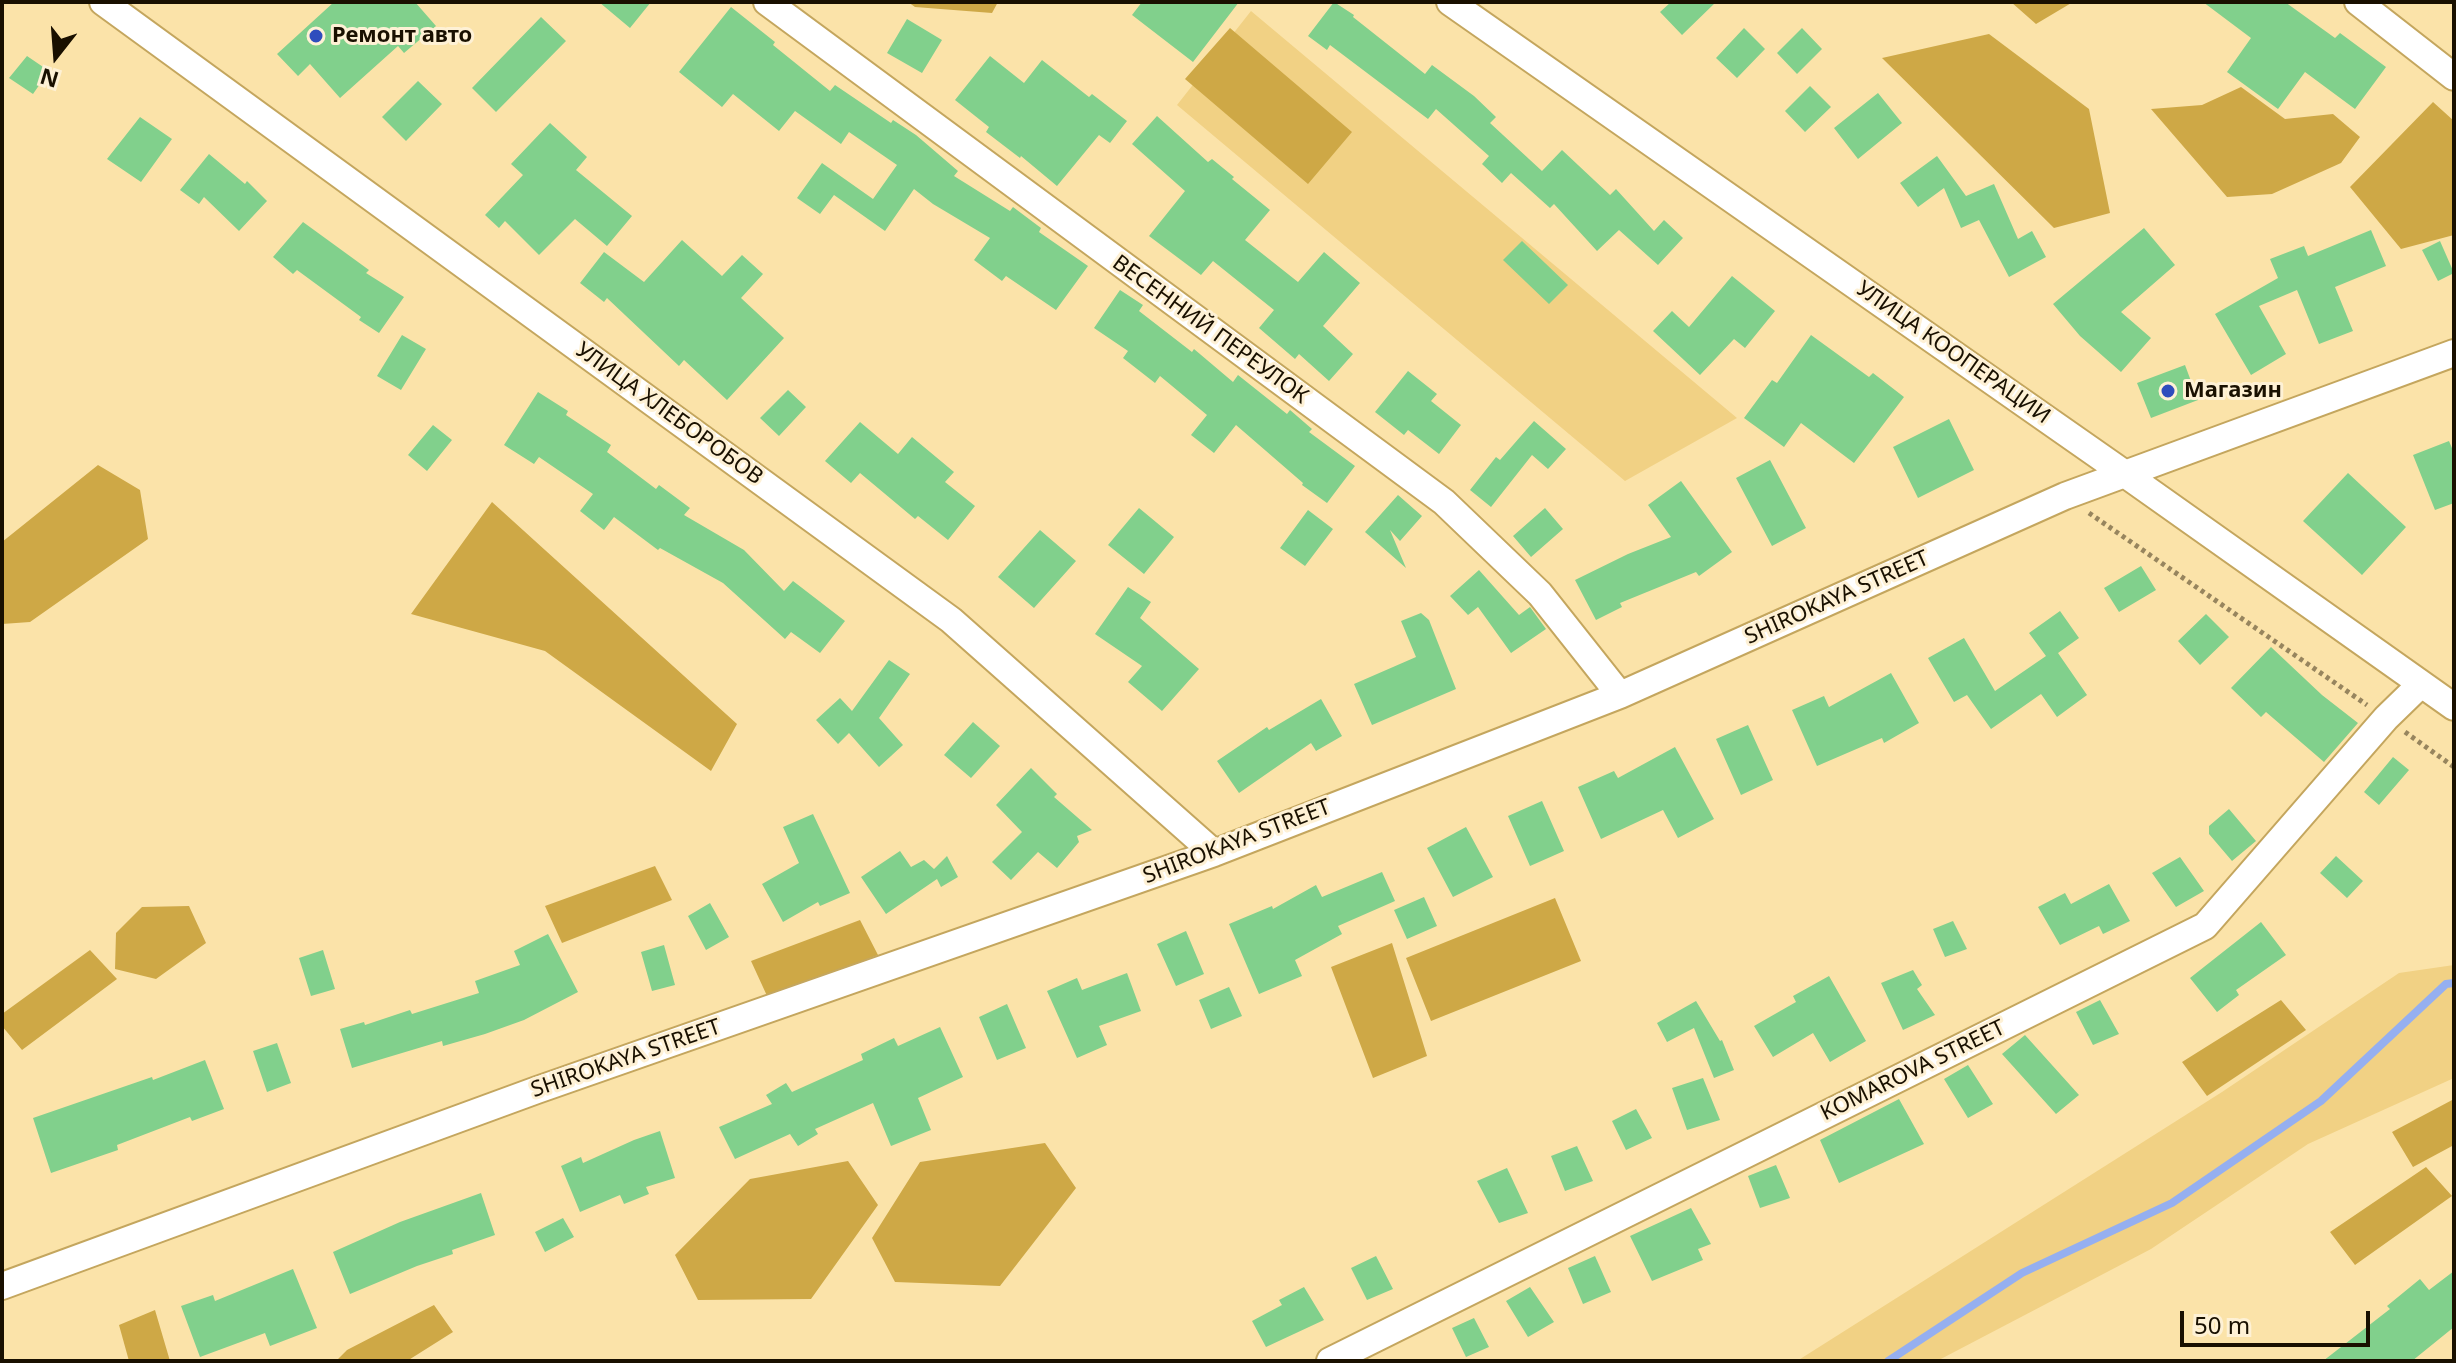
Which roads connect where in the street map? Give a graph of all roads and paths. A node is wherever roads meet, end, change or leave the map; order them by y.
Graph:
1 (103, 2) edge
2 (767, 2) edge
3 (1450, 2) edge
4 (2358, 2) edge
5 (2454, 77) edge
6 (2454, 353) edge
7 (2125, 474) junction
8 (2065, 496) junction
9 (2421, 684) junction
10 (1620, 695) junction
11 (2454, 707) edge
12 (2386, 718) junction
13 (2454, 767) edge
14 (1214, 853) junction
15 (2, 1286) edge
16 (1330, 1361) edge

1 - 14 street, УЛИЦА ХЛЕБОРОБОВ
2 - 10 street, ВЕСЕННИЙ ПЕРЕУЛОК
3 - 7 street, УЛИЦА КООПЕРАЦИИ
4 - 5 street
6 - 7 street, SHIROKAYA STREET
7 - 8 street, SHIROKAYA STREET
7 - 9 street, УЛИЦА КООПЕРАЦИИ
8 - 10 street, SHIROKAYA STREET
8 - 12 path
9 - 11 street, УЛИЦА КООПЕРАЦИИ
9 - 12 street, KOMAROVA STREET
10 - 14 street, SHIROKAYA STREET
12 - 13 path
12 - 16 street, KOMAROVA STREET
14 - 15 street, SHIROKAYA STREET

